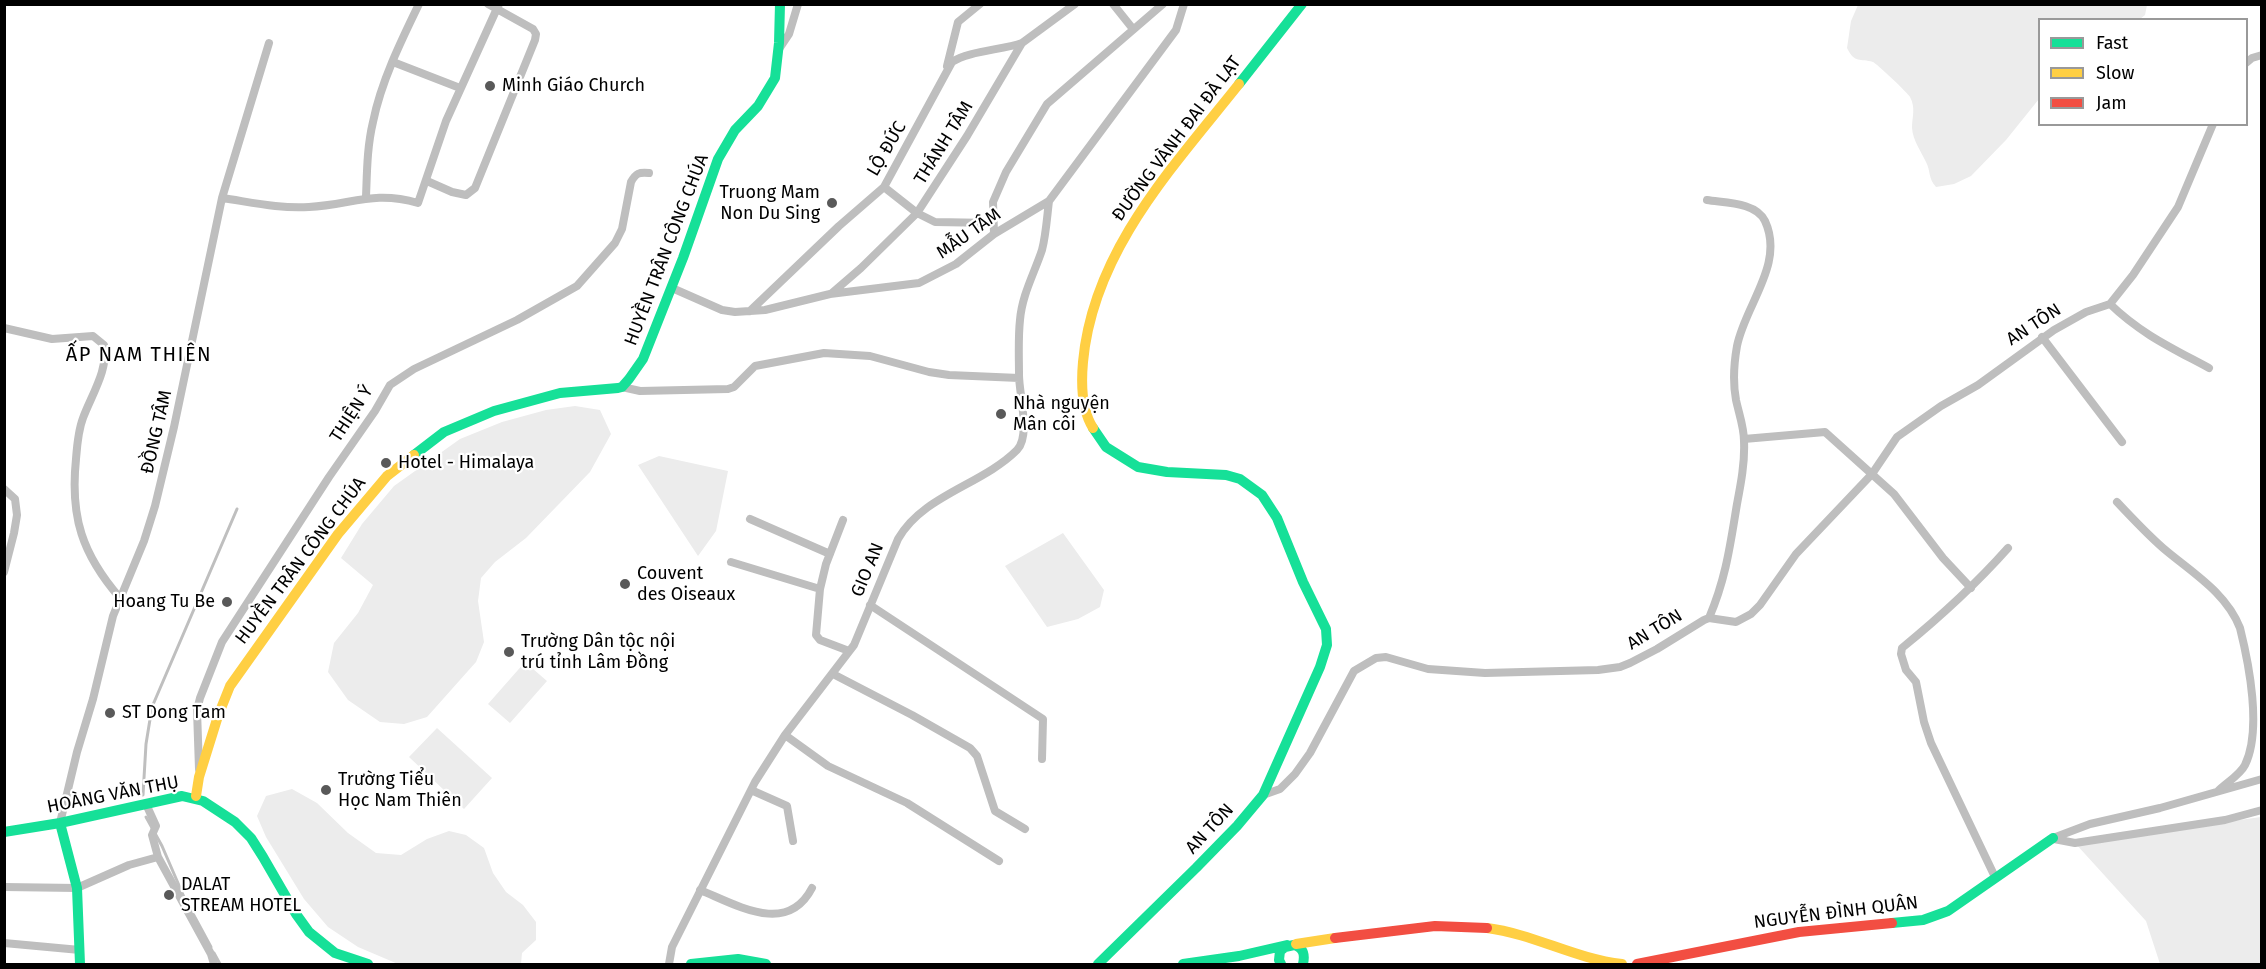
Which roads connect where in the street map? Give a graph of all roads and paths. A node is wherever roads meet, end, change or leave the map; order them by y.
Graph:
1 (419, 4) edge
2 (488, 4) edge
3 (780, 4) edge
4 (798, 4) edge
5 (980, 4) edge
6 (1076, 4) edge
7 (1113, 4) edge
8 (1163, 4) edge
9 (1184, 4) edge
10 (1302, 4) edge
11 (498, 7) edge
12 (1133, 29) junction
13 (268, 43) dead end
14 (1022, 43) junction
15 (778, 50) junction
16 (2262, 55) edge
17 (393, 62) junction
18 (2248, 62) edge
19 (946, 72) junction
20 (460, 88) junction
21 (2212, 126) edge
22 (649, 173) dead end
23 (427, 181) junction
24 (884, 187) junction
25 (366, 197) junction
26 (222, 198) junction
27 (1707, 200) dead end
28 (1049, 201) junction
29 (917, 213) junction
30 (992, 223) junction
31 (994, 234) junction
32 (672, 288) junction
33 (830, 294) junction
34 (2110, 304) junction
35 (750, 311) junction
36 (4, 328) edge
37 (2042, 337) junction
38 (2209, 368) dead end
39 (1019, 378) junction
40 (622, 387) junction
41 (1744, 439) junction
42 (2122, 442) dead end
43 (1872, 474) junction
44 (4, 489) edge
45 (2117, 502) dead end
46 (750, 519) dead end
47 (843, 520) dead end
48 (2008, 548) dead end
49 (830, 554) junction
50 (731, 562) dead end
51 (4, 572) edge
52 (1971, 588) junction
53 (820, 589) junction
54 (120, 598) junction
55 (870, 605) junction
56 (1709, 618) junction
57 (849, 651) junction
58 (833, 674) junction
59 (785, 735) junction
60 (1042, 759) dead end
61 (199, 777) junction
62 (2262, 779) edge
63 (751, 790) junction
64 (2218, 791) junction
65 (1263, 795) junction
66 (196, 796) junction
67 (146, 804) junction
68 (2262, 810) edge
69 (60, 823) junction
70 (1025, 829) dead end
71 (4, 832) edge
72 (2053, 838) junction
73 (793, 841) dead end
74 (159, 857) junction
75 (999, 861) dead end
76 (1995, 877) junction
77 (4, 887) edge
78 (77, 888) junction
79 (812, 888) dead end
80 (700, 890) junction
81 (1335, 938) junction
82 (4, 943) edge
83 (1291, 945) junction
84 (80, 950) junction
85 (1239, 956) junction
86 (1304, 963) edge
87 (80, 964) edge
88 (214, 964) edge
89 (368, 964) edge
90 (669, 964) edge
91 (691, 964) edge
92 (766, 964) edge
93 (1098, 964) edge
94 (1183, 964) edge
95 (1280, 964) edge
96 (1622, 964) edge
97 (1637, 964) edge

1 - 17 street
2 - 11 street
3 - 15 main road, HUYỀN TRÂN CÔNG CHÚA
4 - 15 street
5 - 19 street
6 - 14 street, THÁNH TÂM
7 - 12 street
8 - 12 street
9 - 28 street, MẪU TÂM
10 - 65 main road, ĐƯỜNG VÀNH ĐAI ĐÀ LẠT
11 - 20 street
11 - 23 street
12 - 30 street
13 - 26 street, ĐỒNG TÂM
14 - 19 street, LỘ ĐỨC
14 - 29 street, THÁNH TÂM
15 - 32 main road, HUYỀN TRÂN CÔNG CHÚA
16 - 18 street
17 - 20 street
17 - 25 street
19 - 24 street, LỘ ĐỨC
20 - 23 street
21 - 34 street
22 - 61 street, THIỆN Ý
23 - 25 street
24 - 29 street
24 - 35 street, LỘ ĐỨC
25 - 26 street
26 - 54 street, ĐỒNG TÂM
27 - 41 street
28 - 31 street, MẪU TÂM
28 - 39 street, GIO AN
29 - 30 street
29 - 33 street, THÁNH TÂM
30 - 31 street
31 - 33 street, MẪU TÂM
32 - 35 street, MẪU TÂM
32 - 40 main road, HUYỀN TRÂN CÔNG CHÚA
33 - 35 street, MẪU TÂM
34 - 37 street, AN TÔN
34 - 38 street
36 - 54 street
37 - 42 street
37 - 43 street, AN TÔN
39 - 40 street
39 - 55 street, GIO AN
40 - 61 main road, HUYỀN TRÂN CÔNG CHÚA
41 - 43 street
41 - 56 street
43 - 52 street
43 - 56 street, AN TÔN
44 - 51 street
45 - 64 street
46 - 49 street
47 - 49 street
48 - 52 street
49 - 53 street
50 - 53 street
52 - 76 street
53 - 57 street
54 - 69 street, ĐỒNG TÂM
55 - 57 street, GIO AN
55 - 60 street
56 - 65 street, AN TÔN
57 - 58 street, GIO AN
58 - 59 street, GIO AN
58 - 70 street
59 - 63 street, GIO AN
59 - 75 street
61 - 66 main road, HUYỀN TRÂN CÔNG CHÚA
62 - 64 street, NGUYỄN ĐÌNH QUÂN
63 - 73 street
63 - 80 street, GIO AN
64 - 72 street, NGUYỄN ĐÌNH QUÂN
65 - 93 main road, AN TÔN
66 - 67 main road, HOÀNG VĂN THỤ
66 - 89 main road, HOÀNG VĂN THỤ
67 - 69 main road, HOÀNG VĂN THỤ
67 - 74 street
68 - 72 street
69 - 71 main road, HOÀNG VĂN THỤ
69 - 78 main road
72 - 76 main road, NGUYỄN ĐÌNH QUÂN
74 - 78 street
74 - 88 street
76 - 97 main road, NGUYỄN ĐÌNH QUÂN
77 - 78 street
78 - 84 main road
79 - 80 street
80 - 90 street, GIO AN
81 - 83 main road
81 - 86 main road
81 - 96 main road
82 - 84 street
83 - 85 main road
83 - 86 main road
83 - 95 main road
84 - 87 main road
85 - 94 main road
85 - 95 main road
91 - 92 main road

